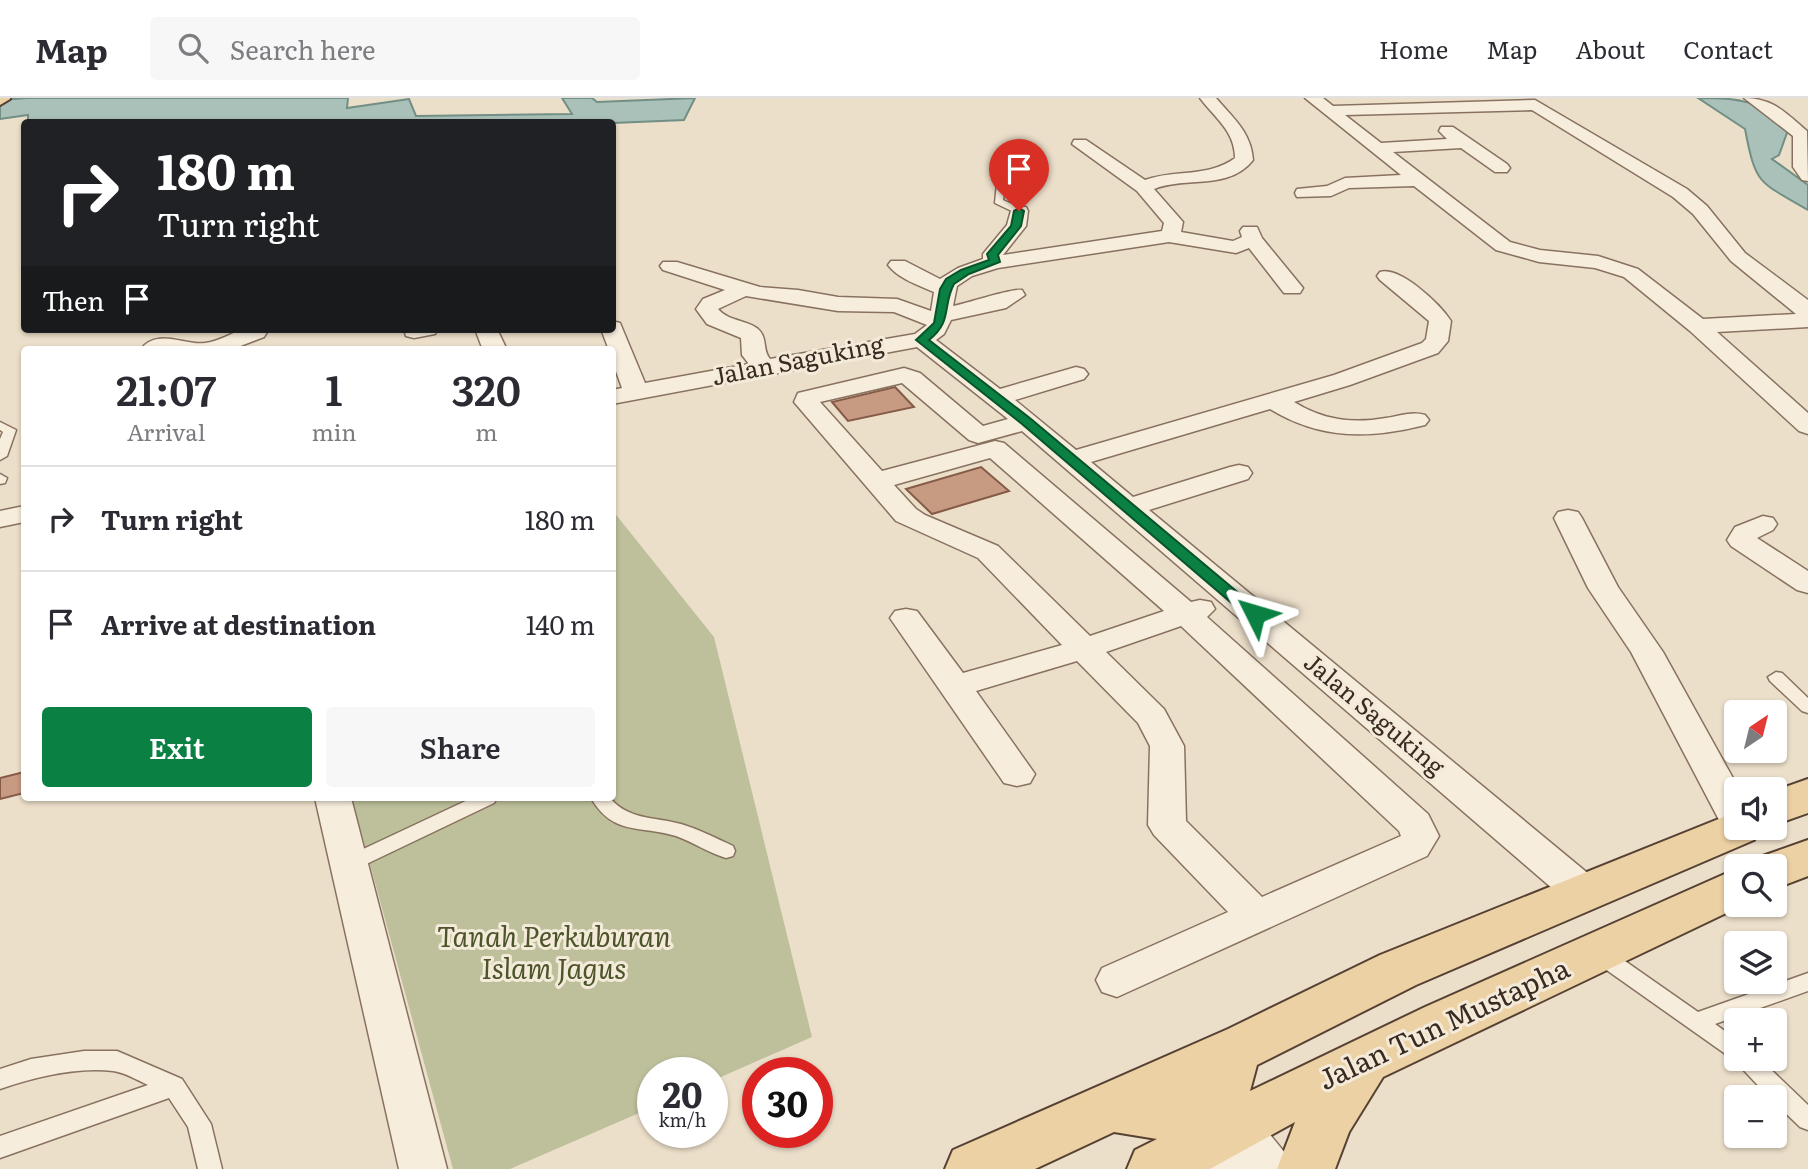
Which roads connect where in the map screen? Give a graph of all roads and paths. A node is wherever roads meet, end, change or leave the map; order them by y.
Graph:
1 (1208, 98) edge
2 (1752, 98) edge
3 (1530, 101) edge
4 (1412, 102) edge
5 (1322, 104) edge
6 (1434, 122) dead end
7 (1464, 143) junction
8 (1080, 144) dead end
9 (1377, 148) junction
10 (1501, 168) dead end
11 (1808, 176) edge
12 (1418, 180) junction
13 (1000, 185) dead end
14 (1143, 187) junction
15 (1304, 193) dead end
16 (1019, 211) joint
17 (1169, 236) junction
18 (994, 262) junction
19 (898, 265) dead end
20 (670, 266) dead end
21 (1387, 276) dead end
22 (746, 288) junction
23 (1292, 288) dead end
24 (945, 289) junction
25 (1014, 295) dead end
26 (1808, 317) edge
27 (934, 326) junction
28 (1698, 326) junction
29 (193, 333) edge
30 (253, 333) edge
31 (614, 333) edge
32 (165, 346) edge
33 (219, 346) edge
34 (765, 368) junction
35 (1076, 374) dead end
36 (636, 392) junction
37 (616, 396) edge
38 (996, 398) junction
39 (1273, 400) junction
40 (1416, 419) dead end
41 (1026, 421) junction
42 (0, 426) edge
43 (1808, 426) edge
44 (986, 442) junction
45 (0, 456) edge
46 (1069, 460) junction
47 (1239, 473) dead end
48 (877, 481) junction
49 (1128, 508) junction
50 (21, 515) edge
51 (1568, 518) dead end
52 (0, 519) edge
53 (1763, 524) dead end
54 (1808, 584) edge
55 (1234, 597) junction
56 (1185, 614) junction
57 (906, 618) dead end
58 (1082, 649) junction
59 (1776, 677) dead end
60 (955, 686) junction
61 (1808, 707) edge
62 (1017, 774) dead end
63 (1808, 795) edge
64 (1724, 796) edge
65 (334, 801) edge
66 (482, 801) edge
67 (602, 801) edge
68 (1787, 804) edge
69 (1724, 834) edge
70 (726, 851) dead end
71 (1808, 857) edge
72 (349, 864) junction
73 (1787, 866) edge
74 (1582, 891) junction
75 (1724, 893) edge
76 (1256, 916) junction
77 (1597, 953) junction
78 (1116, 980) dead end
79 (1808, 982) edge
80 (1696, 1022) junction
81 (1724, 1042) edge
82 (1234, 1051) junction
83 (1365, 1060) junction
84 (1757, 1071) edge
85 (0, 1079) edge
86 (174, 1086) junction
87 (1113, 1107) junction
88 (1808, 1120) edge
89 (1220, 1139) edge
90 (0, 1147) edge
91 (210, 1169) edge
92 (424, 1169) edge
93 (974, 1169) edge
94 (1156, 1169) edge
95 (1268, 1169) edge
96 (1306, 1169) edge

1 - 14 street
2 - 11 street
3 - 4 street
3 - 26 street
4 - 5 street
5 - 9 street
6 - 7 street
7 - 9 street
7 - 10 street
8 - 14 street
9 - 12 street
12 - 15 street
12 - 28 street
13 - 16 lane
14 - 17 street
16 - 18 street
17 - 18 street
17 - 23 street
18 - 24 street
19 - 24 street
20 - 22 street
21 - 39 street
22 - 27 street
22 - 34 street
24 - 27 street
25 - 27 street
26 - 28 street
27 - 34 street, Jalan Saguking
27 - 38 street, Jalan Saguking
28 - 43 street
29 - 32 street
30 - 33 street
31 - 36 street
34 - 36 street, Jalan Saguking
35 - 38 street
36 - 37 street, Jalan Saguking
38 - 41 street, Jalan Saguking
39 - 40 street
39 - 46 street
41 - 44 street
41 - 46 street, Jalan Saguking
42 - 45 lane
44 - 48 street
44 - 48 street
44 - 56 street
46 - 49 street, Jalan Saguking
47 - 49 street
48 - 58 street
49 - 55 street, Jalan Saguking
50 - 52 street
51 - 64 street
53 - 54 street
55 - 56 street
55 - 74 street, Jalan Saguking
56 - 58 street
56 - 76 street
57 - 60 street
58 - 60 street
58 - 76 street
59 - 61 lane
60 - 62 street
63 - 68 main road
65 - 72 street
66 - 72 lane
67 - 70 lane
69 - 74 main road
71 - 73 main road
72 - 92 street
74 - 82 main road
75 - 77 main road, Jalan Tun Mustapha
76 - 78 street
77 - 80 lane
77 - 83 main road, Jalan Tun Mustapha
79 - 80 lane
80 - 81 lane
82 - 87 main road
82 - 89 main road
83 - 89 main road, Jalan Tun Mustapha
83 - 96 main road
84 - 88 lane
85 - 86 lane
86 - 90 lane
86 - 91 lane
87 - 89 main road
87 - 93 main road
89 - 94 main road, Jalan Tun Mustapha
89 - 95 street

